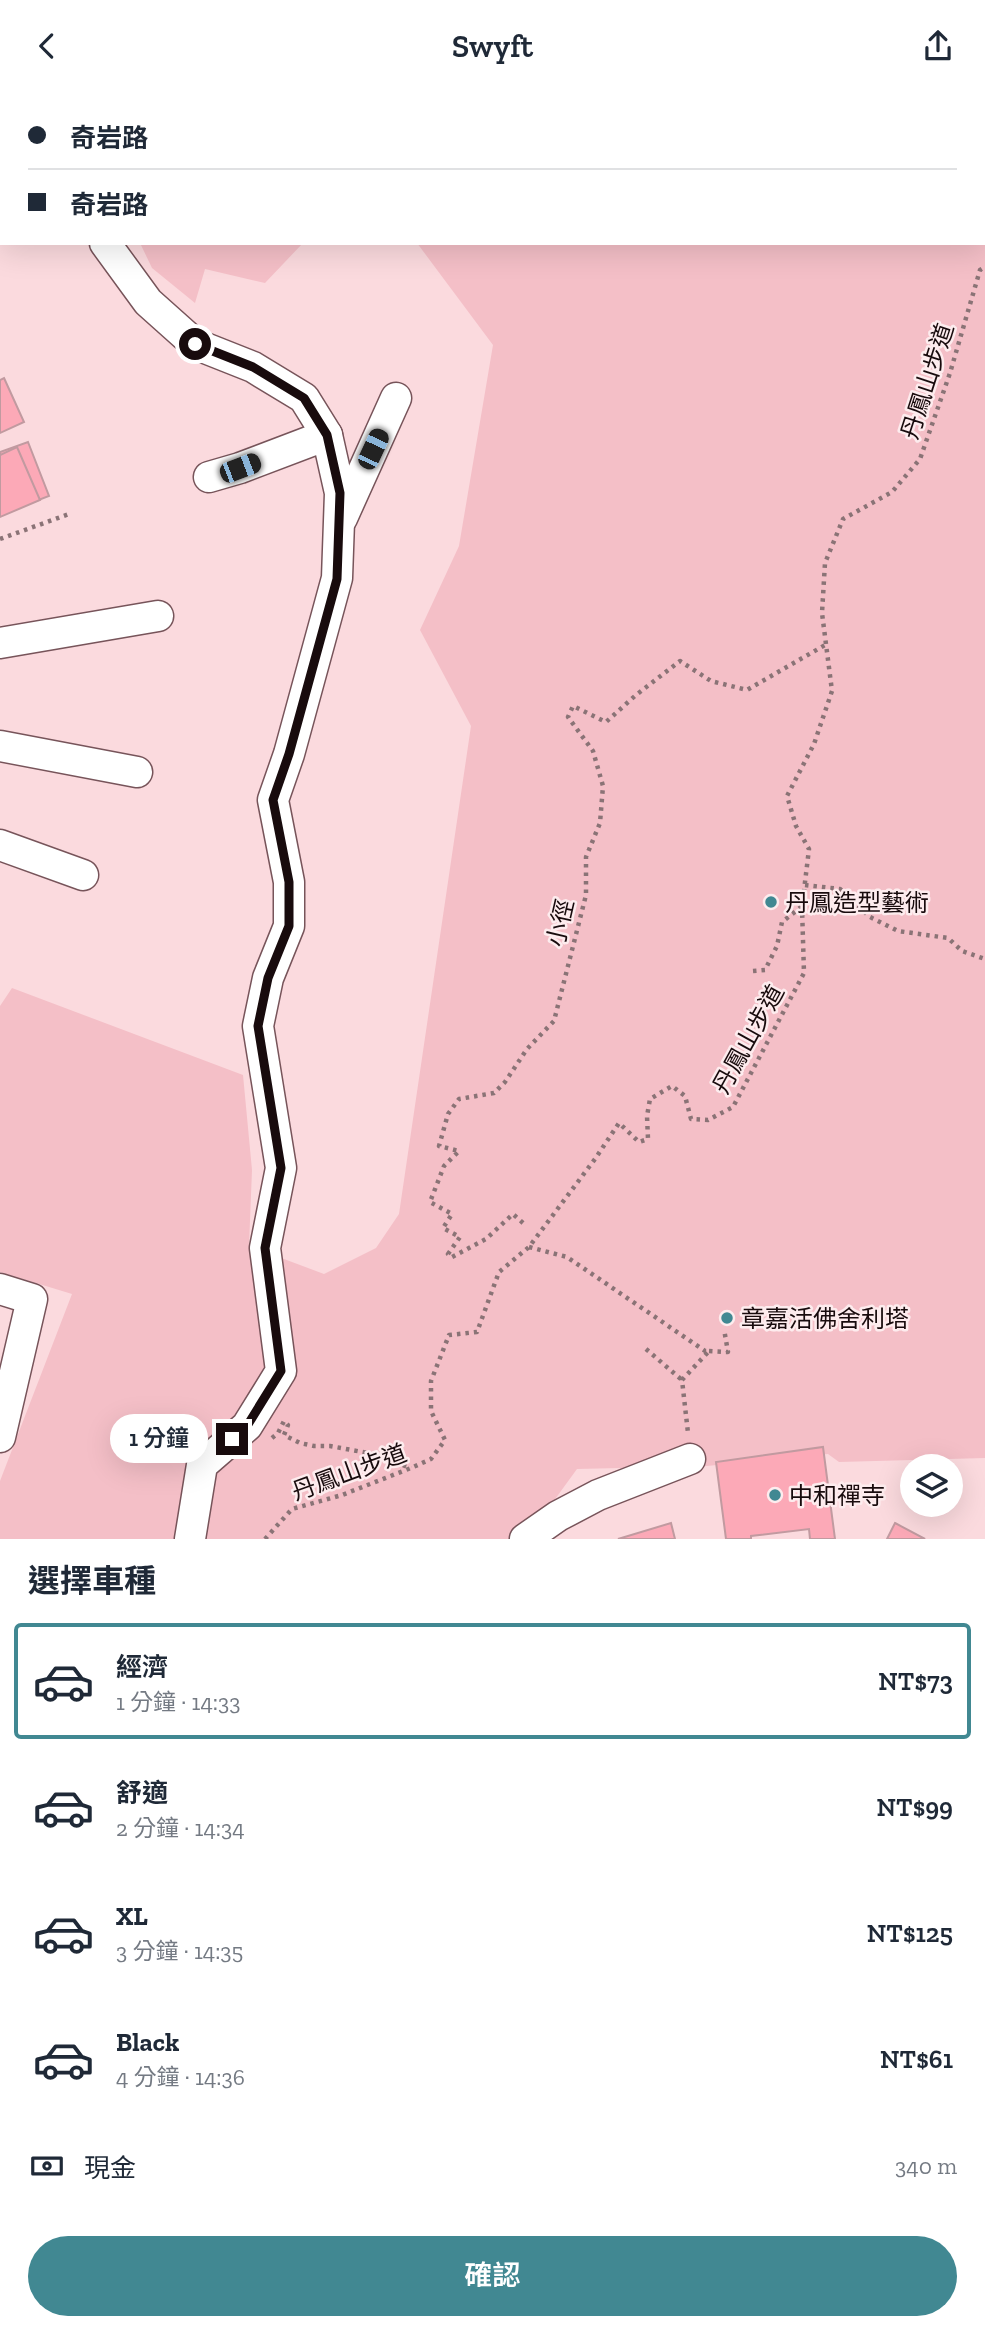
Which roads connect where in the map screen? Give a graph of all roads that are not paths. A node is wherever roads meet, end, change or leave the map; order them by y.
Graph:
1 (106, 245) edge
2 (397, 398) dead end
3 (327, 435) junction
4 (209, 477) dead end
5 (339, 524) junction
6 (158, 616) dead end
7 (0, 643) edge
8 (0, 746) edge
9 (137, 772) dead end
10 (0, 845) edge
11 (83, 875) dead end
12 (0, 1289) edge
13 (0, 1437) edge
14 (691, 1459) road end
15 (190, 1539) edge
16 (525, 1539) edge

1 - 3 lane
2 - 5 lane
3 - 4 lane
3 - 5 lane
5 - 15 lane
6 - 7 lane
8 - 9 lane
10 - 11 lane
12 - 13 lane
14 - 16 lane

